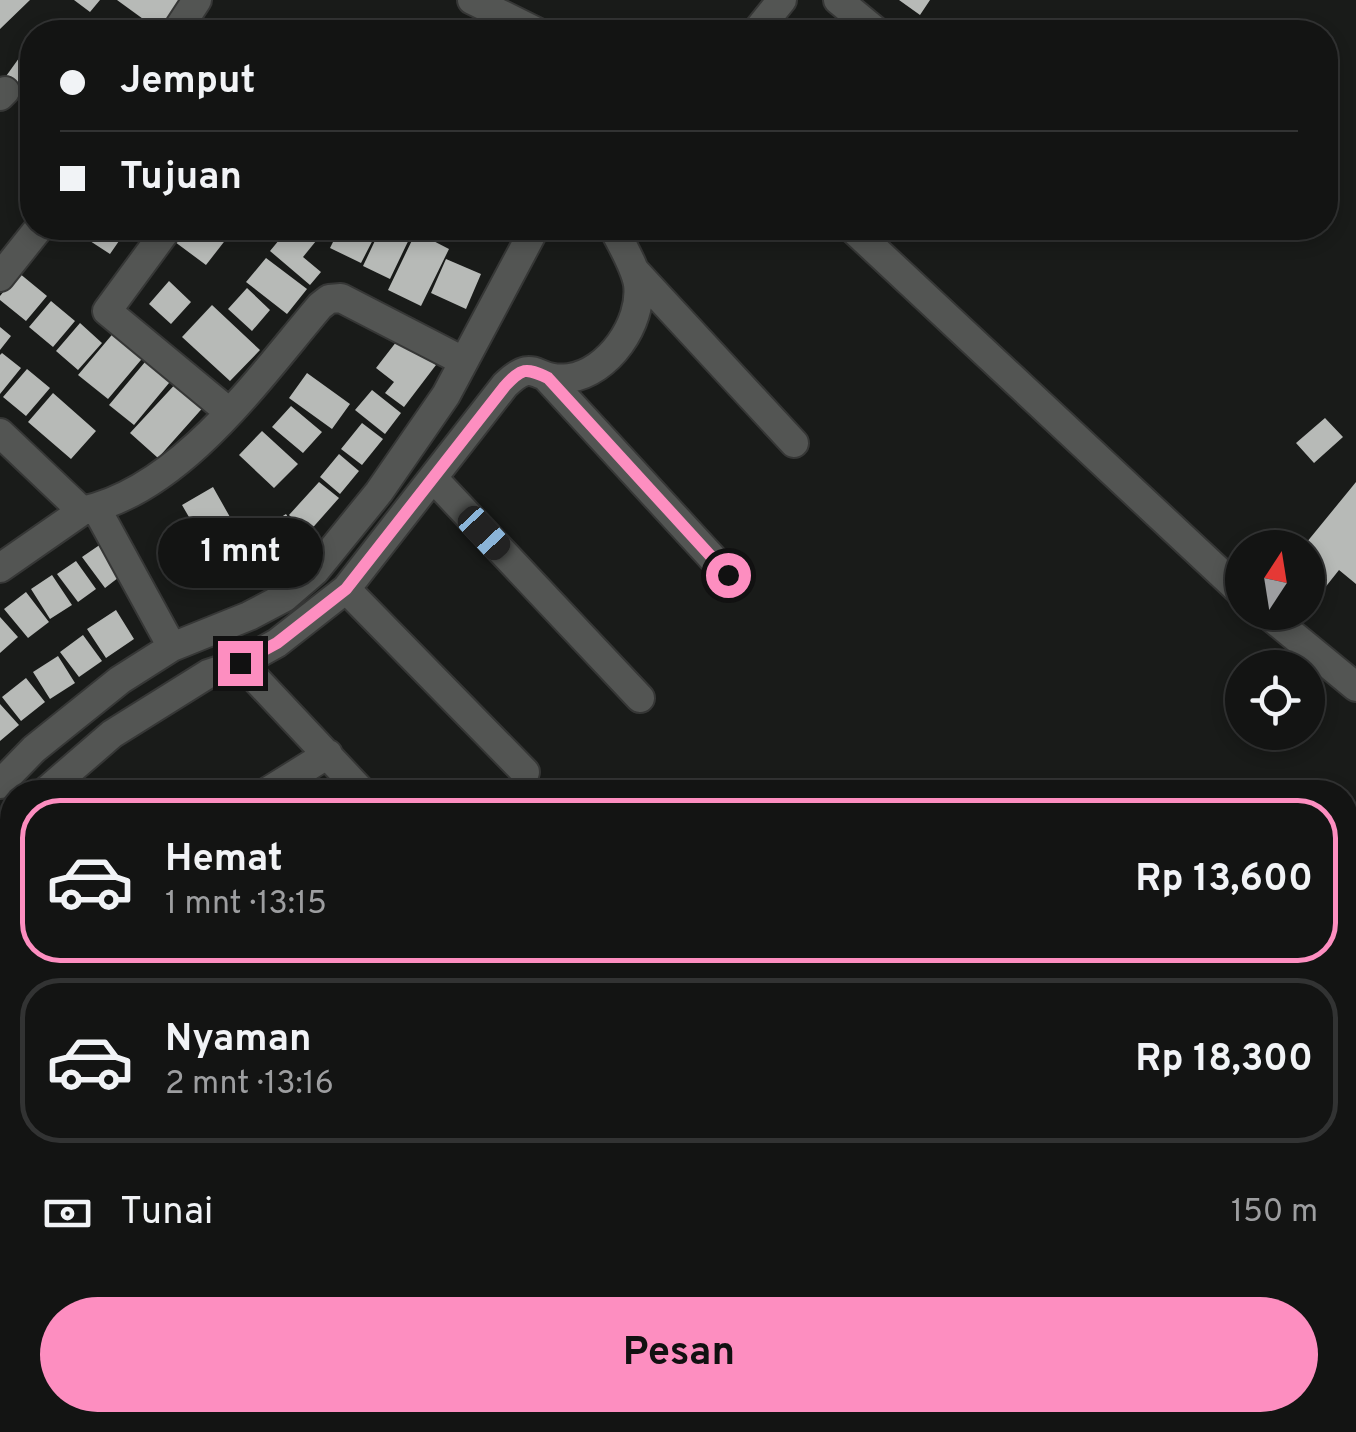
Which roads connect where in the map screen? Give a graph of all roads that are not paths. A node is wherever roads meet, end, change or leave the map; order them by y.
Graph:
1 (472, 0) edge
2 (782, 0) edge
3 (845, 2) edge
4 (513, 20) edge
5 (766, 20) edge
6 (864, 20) edge
7 (28, 240) edge
8 (159, 240) edge
9 (529, 240) edge
10 (618, 240) edge
11 (865, 240) edge
12 (635, 271) junction
13 (0, 276) edge
14 (463, 361) junction
15 (548, 378) junction
16 (230, 412) junction
17 (0, 433) edge
18 (794, 443) dead end
19 (433, 478) junction
20 (89, 510) junction
21 (0, 568) edge
22 (728, 575) dead end
23 (1225, 577) edge
24 (346, 589) junction
25 (1286, 630) edge
26 (172, 647) junction
27 (240, 663) junction
28 (1356, 687) edge
29 (640, 698) dead end
30 (328, 754) junction
31 (525, 772) dead end
32 (4, 780) edge
33 (59, 780) edge
34 (286, 780) edge
35 (351, 780) edge

1 - 4 street
2 - 5 street
3 - 6 street
7 - 13 street
8 - 16 street
9 - 14 street
10 - 12 street
11 - 23 street
12 - 15 street
12 - 18 street
14 - 16 street
14 - 26 street
15 - 19 street
15 - 22 street
16 - 20 street
17 - 20 street
19 - 24 street
19 - 29 street
20 - 21 street
20 - 26 street
24 - 27 street
24 - 31 street
25 - 28 street
26 - 32 street
27 - 30 street
27 - 33 street
30 - 34 street
30 - 35 street

